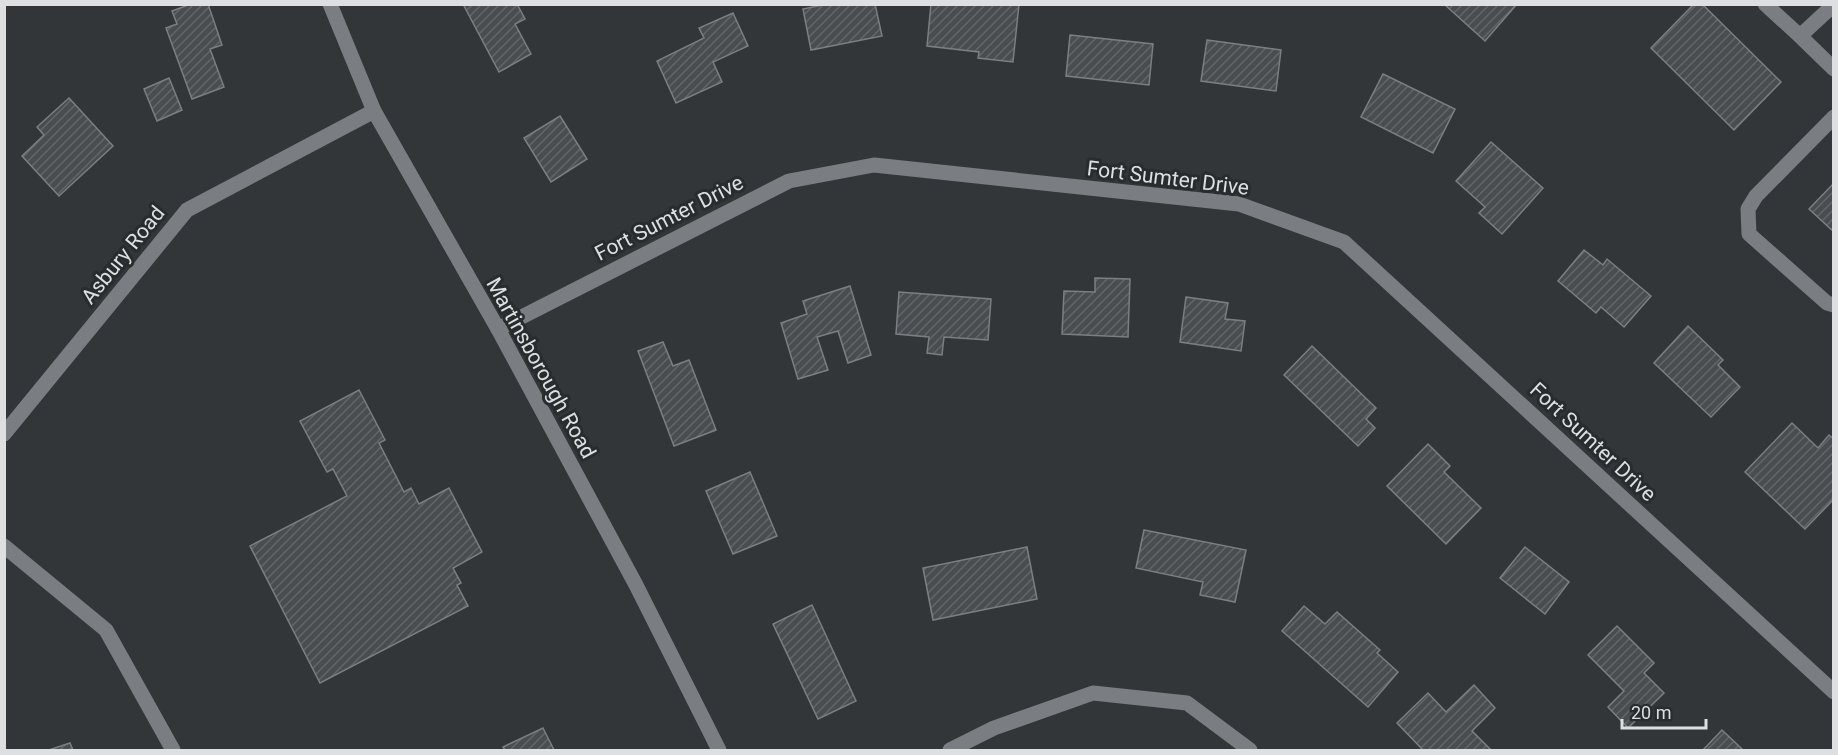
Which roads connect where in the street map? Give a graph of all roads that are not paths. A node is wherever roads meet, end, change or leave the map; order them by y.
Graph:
1 (330, 4) edge
2 (1766, 4) edge
3 (1829, 8) edge
4 (1800, 36) junction
5 (1833, 69) edge
6 (374, 111) junction
7 (1833, 117) edge
8 (1833, 305) edge
9 (498, 329) junction
10 (4, 435) edge
11 (4, 546) edge
12 (1833, 692) edge
13 (173, 750) edge
14 (719, 750) edge
15 (950, 750) edge
16 (1250, 750) edge

1 - 6 street, Martinsborough Road
2 - 4 street
3 - 4 street
4 - 5 street
6 - 9 street, Martinsborough Road
6 - 10 street, Asbury Road
7 - 8 street
9 - 12 street, Fort Sumter Drive
9 - 14 street, Martinsborough Road
11 - 13 street
15 - 16 street

